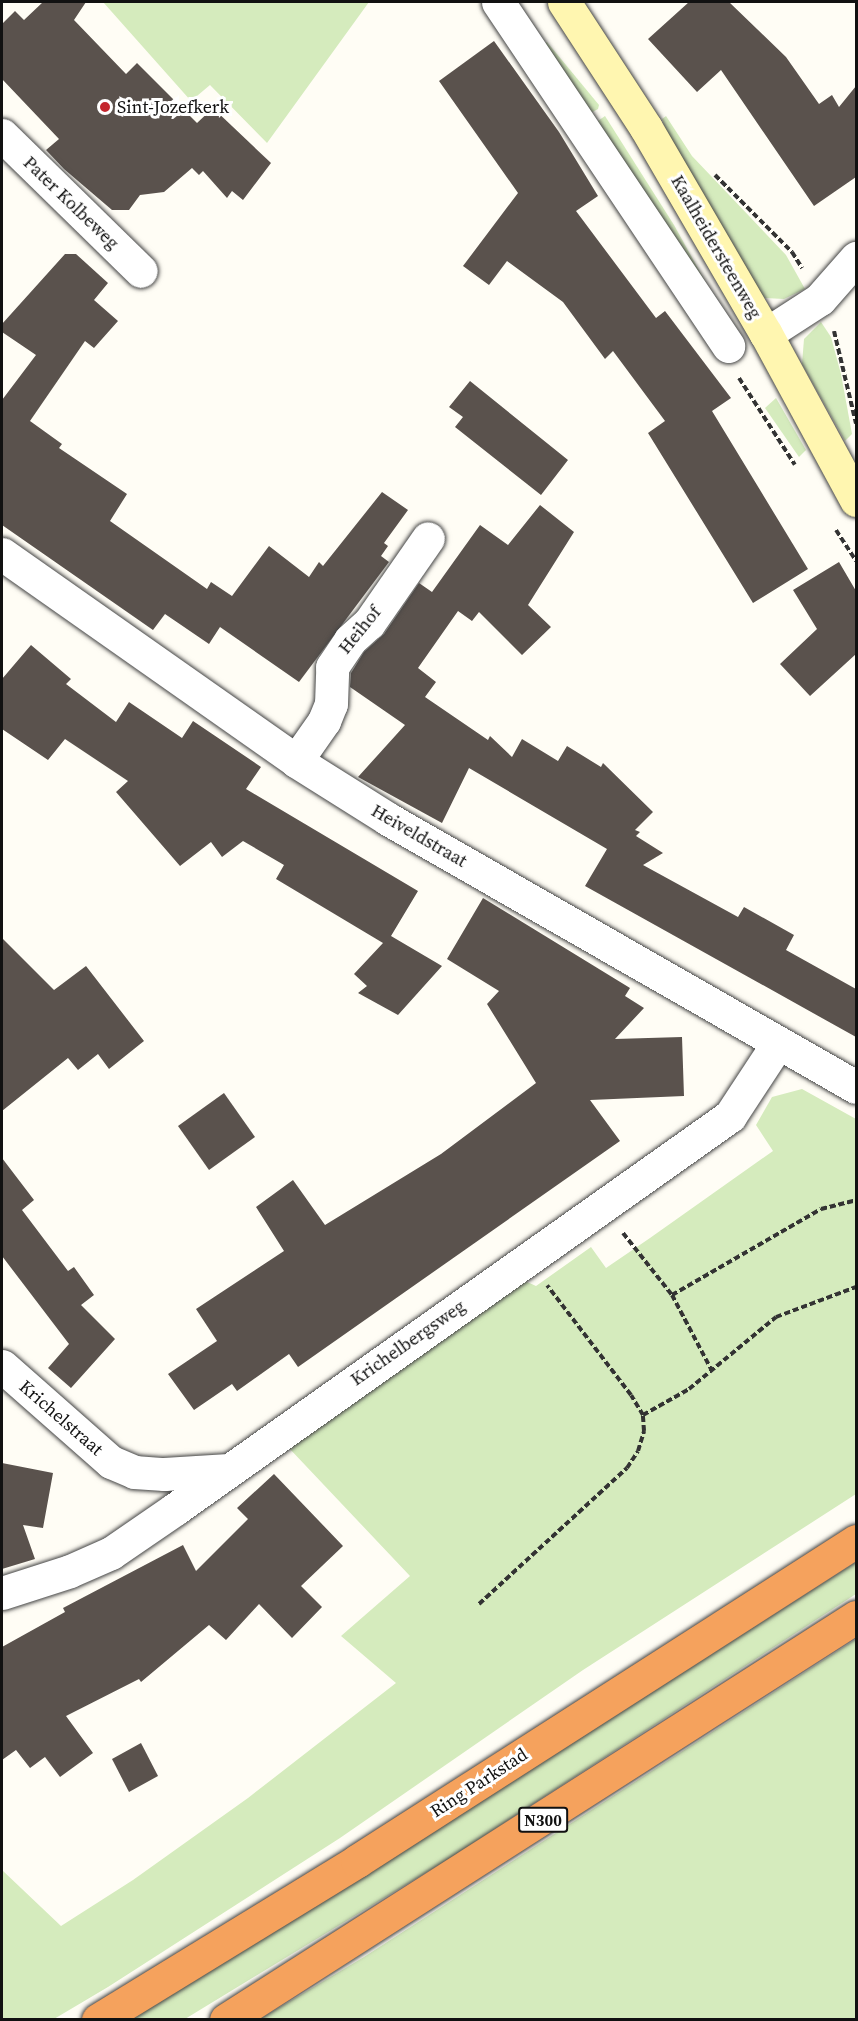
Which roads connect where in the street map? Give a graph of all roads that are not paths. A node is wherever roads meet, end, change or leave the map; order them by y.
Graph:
1 (498, 2) edge
2 (564, 2) edge
3 (2, 135) edge
4 (856, 258) edge
5 (141, 271) dead end
6 (766, 334) junction
7 (728, 346) road end
8 (856, 500) edge
9 (428, 538) dead end
10 (2, 554) edge
11 (296, 761) junction
12 (778, 1043) junction
13 (856, 1087) edge
14 (2, 1366) edge
15 (229, 1470) junction
16 (856, 1541) edge
17 (2, 1593) edge
18 (856, 1617) edge
19 (98, 2019) edge
20 (226, 2019) edge

1 - 7 street
2 - 6 street, Kaalheidersteenweg
3 - 5 street, Pater Kolbeweg
4 - 6 street
6 - 8 street, Kaalheidersteenweg
9 - 11 street, Heihof
10 - 11 street, Heiveldstraat
11 - 12 street, Heiveldstraat
12 - 13 street, Heiveldstraat
12 - 15 street, Krichelbergsweg
14 - 15 street, Krichelstraat
15 - 17 street, Krichelbergsweg
16 - 19 highway, Ring Parkstad
18 - 20 highway, N300

